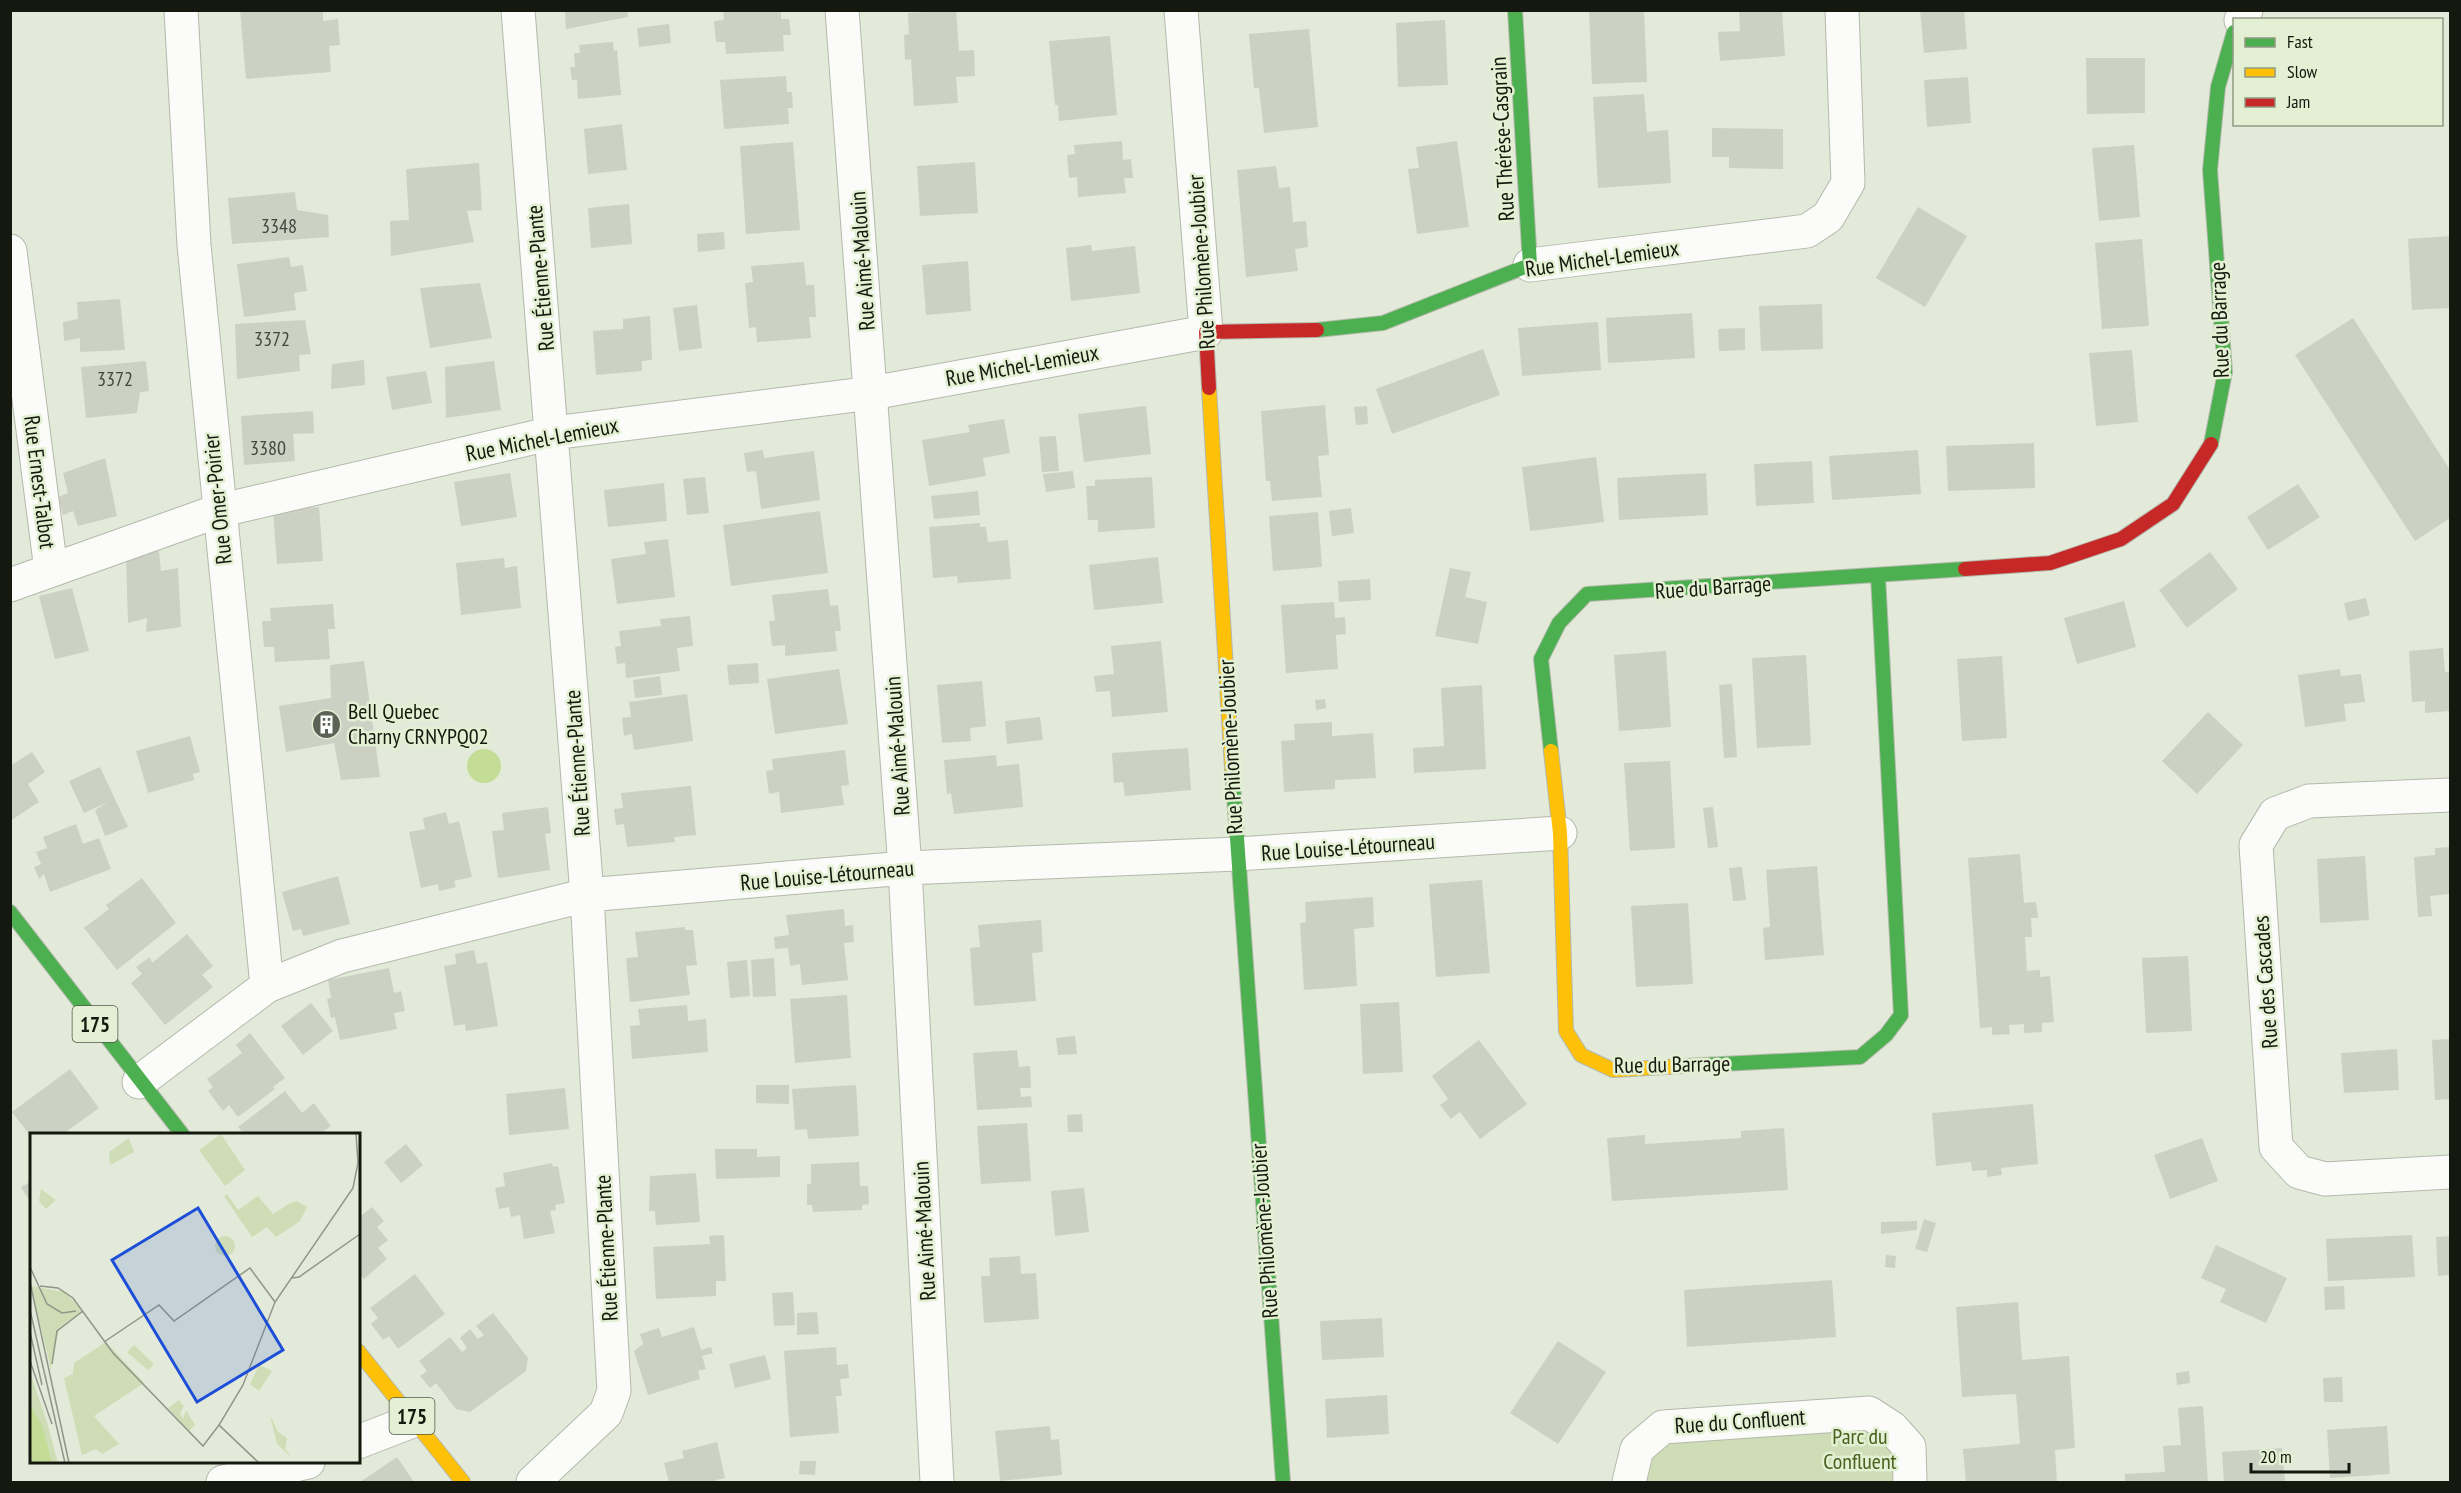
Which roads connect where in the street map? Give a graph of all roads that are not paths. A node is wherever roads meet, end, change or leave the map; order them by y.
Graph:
1 (181, 10) edge
2 (518, 10) edge
3 (842, 10) edge
4 (1181, 10) edge
5 (1515, 10) edge
6 (1842, 10) edge
7 (2233, 38) edge
8 (10, 252) edge
9 (1530, 265) junction
10 (1206, 332) junction
11 (872, 393) junction
12 (553, 433) junction
13 (218, 512) junction
14 (51, 570) junction
15 (1878, 576) junction
16 (10, 585) edge
17 (2451, 795) edge
18 (1560, 833) junction
19 (1237, 854) junction
20 (905, 868) junction
21 (587, 895) junction
22 (10, 912) edge
23 (267, 986) junction
24 (139, 1082) junction
25 (181, 1133) edge
26 (2451, 1172) edge
27 (360, 1353) edge
28 (415, 1420) junction
29 (360, 1441) edge
30 (300, 1463) edge
31 (223, 1482) edge
32 (463, 1482) edge
33 (533, 1482) edge
34 (937, 1482) edge
35 (1282, 1482) edge
36 (1629, 1482) edge
37 (1910, 1482) edge

1 - 13 street, Rue Omer-Poirier
2 - 12 street, Rue Étienne-Plante
3 - 11 street, Rue Aimé-Malouin
4 - 10 street, Rue Philomène-Joubier
5 - 9 street, Rue Thérèse-Casgrain
6 - 9 street, Rue Michel-Lemieux
7 - 15 street, Rue du Barrage
8 - 14 street, Rue Ernest-Talbot
9 - 10 street, Rue Michel-Lemieux
10 - 11 street, Rue Michel-Lemieux
10 - 19 street, Rue Philomène-Joubier
11 - 12 street, Rue Michel-Lemieux
11 - 20 street, Rue Aimé-Malouin
12 - 13 street, Rue Michel-Lemieux
12 - 21 street, Rue Étienne-Plante
13 - 14 street, Rue Michel-Lemieux
13 - 23 street, Rue Omer-Poirier
14 - 16 street, Rue Michel-Lemieux
15 - 18 street, Rue du Barrage
15 - 18 street, Rue du Barrage
17 - 26 street, Rue des Cascades
18 - 19 street, Rue Louise-Létourneau
19 - 20 street, Rue Louise-Létourneau
19 - 35 street, Rue Philomène-Joubier
20 - 21 street, Rue Louise-Létourneau
20 - 34 street, Rue Aimé-Malouin
21 - 23 street, Rue Louise-Létourneau
21 - 33 street, Rue Étienne-Plante
22 - 24 street, 175
23 - 24 street, Rue Louise-Létourneau
24 - 25 street, 175
27 - 28 street, 175
28 - 29 street
28 - 32 street, 175
30 - 31 street
36 - 37 street, Rue du Confluent

